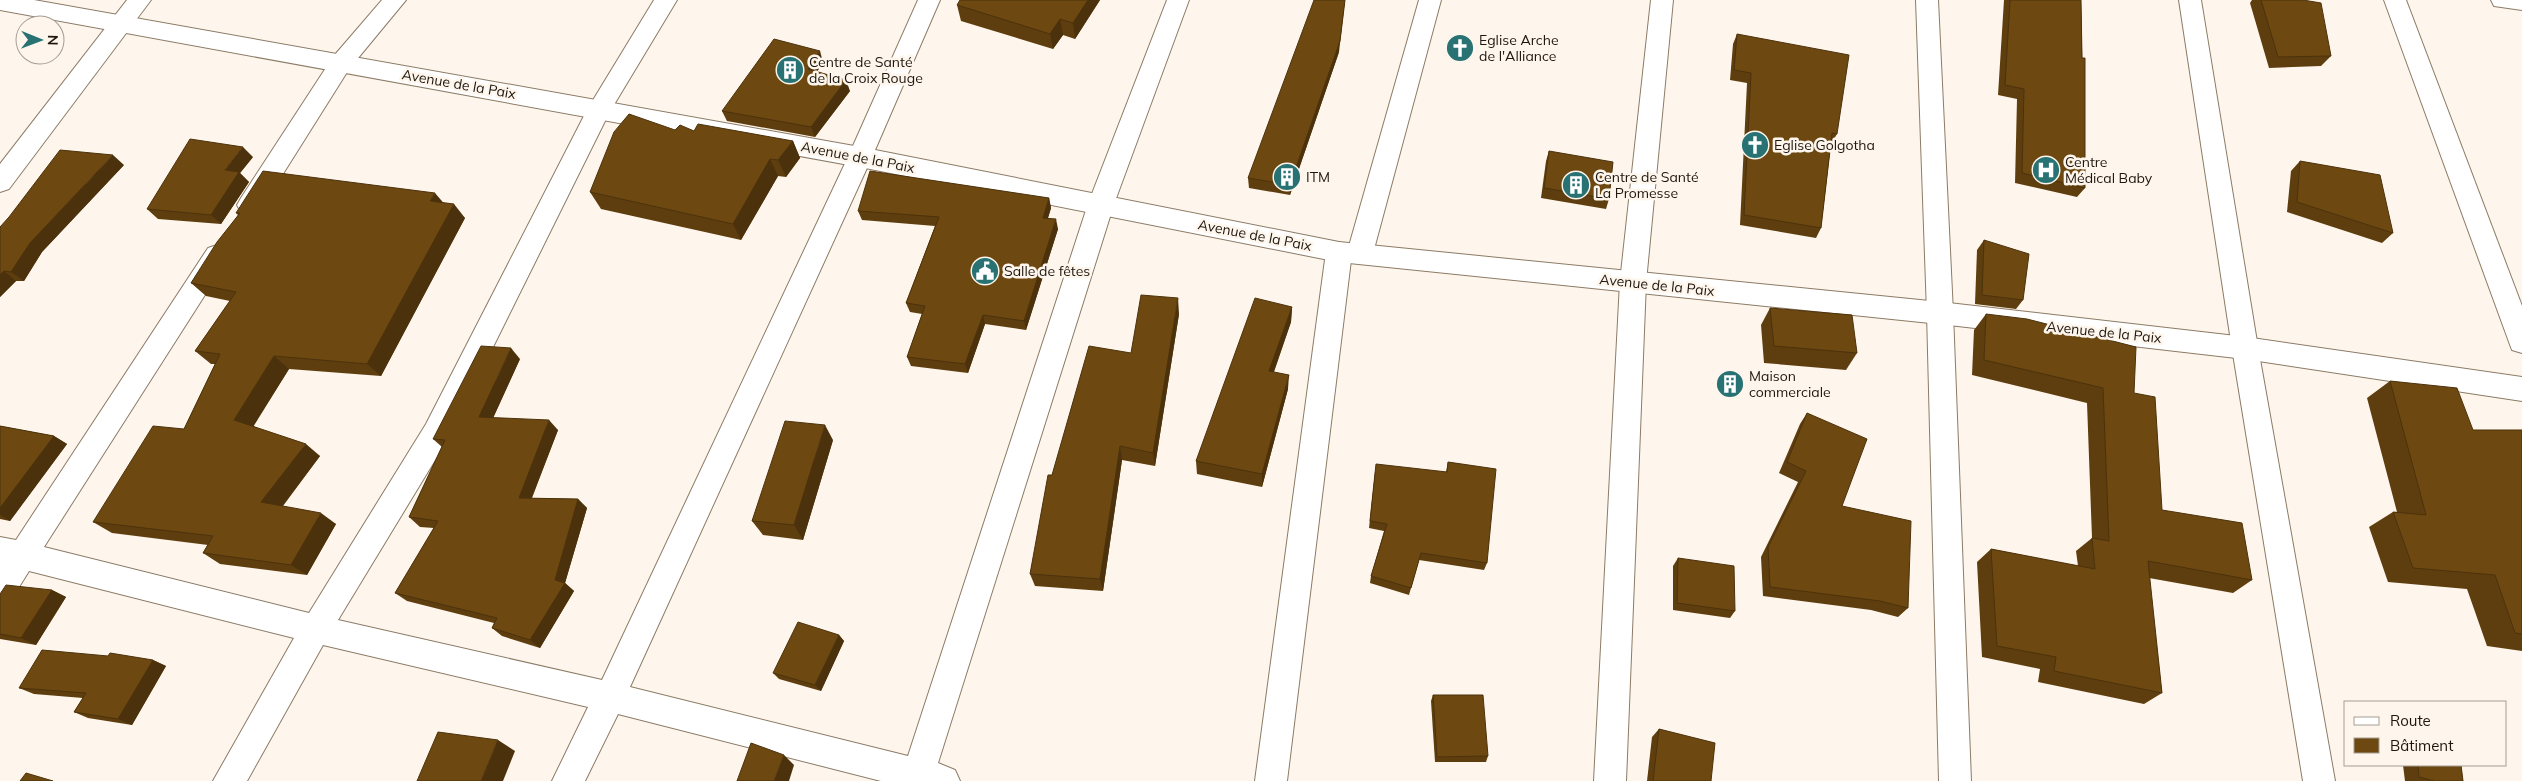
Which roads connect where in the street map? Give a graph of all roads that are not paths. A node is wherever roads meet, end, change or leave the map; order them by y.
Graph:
1 (140, 0) edge
2 (395, 0) edge
3 (666, 0) edge
4 (929, 0) edge
5 (1178, 0) edge
6 (1430, 0) edge
7 (1662, 0) edge
8 (1927, 0) edge
9 (2190, 0) edge
10 (2396, 0) edge
11 (2502, 0) edge
12 (0, 2) edge
13 (2522, 2) edge
14 (120, 24) junction
15 (341, 63) junction
16 (599, 110) junction
17 (860, 156) junction
18 (0, 182) edge
19 (1101, 204) junction
20 (1349, 252) junction
21 (1633, 282) junction
22 (1940, 313) junction
23 (2522, 342) edge
24 (2245, 348) junction
25 (2522, 389) edge
26 (12, 553) edge
27 (0, 590) edge
28 (316, 629) junction
29 (610, 697) junction
30 (926, 779) edge
31 (229, 781) edge
32 (568, 781) edge
33 (1271, 781) edge
34 (1610, 781) edge
35 (1954, 781) edge
36 (2319, 781) edge

1 - 14 street
2 - 15 street
3 - 16 street
4 - 17 street
5 - 19 street
6 - 20 street
7 - 21 street
8 - 22 street
9 - 24 street
10 - 23 street
11 - 13 street
12 - 14 street, Avenue de la Paix
14 - 15 street, Avenue de la Paix
14 - 18 street
15 - 16 street, Avenue de la Paix
15 - 26 street
16 - 17 street, Avenue de la Paix
16 - 28 street
17 - 19 street, Avenue de la Paix
17 - 29 street
19 - 20 street, Avenue de la Paix
19 - 30 street
20 - 21 street, Avenue de la Paix
20 - 33 street
21 - 22 street, Avenue de la Paix
21 - 34 street
22 - 24 street, Avenue de la Paix
22 - 35 street
24 - 25 street, Avenue de la Paix
24 - 36 street
26 - 27 street
26 - 28 street
28 - 29 street
28 - 31 street
29 - 30 street
29 - 32 street

